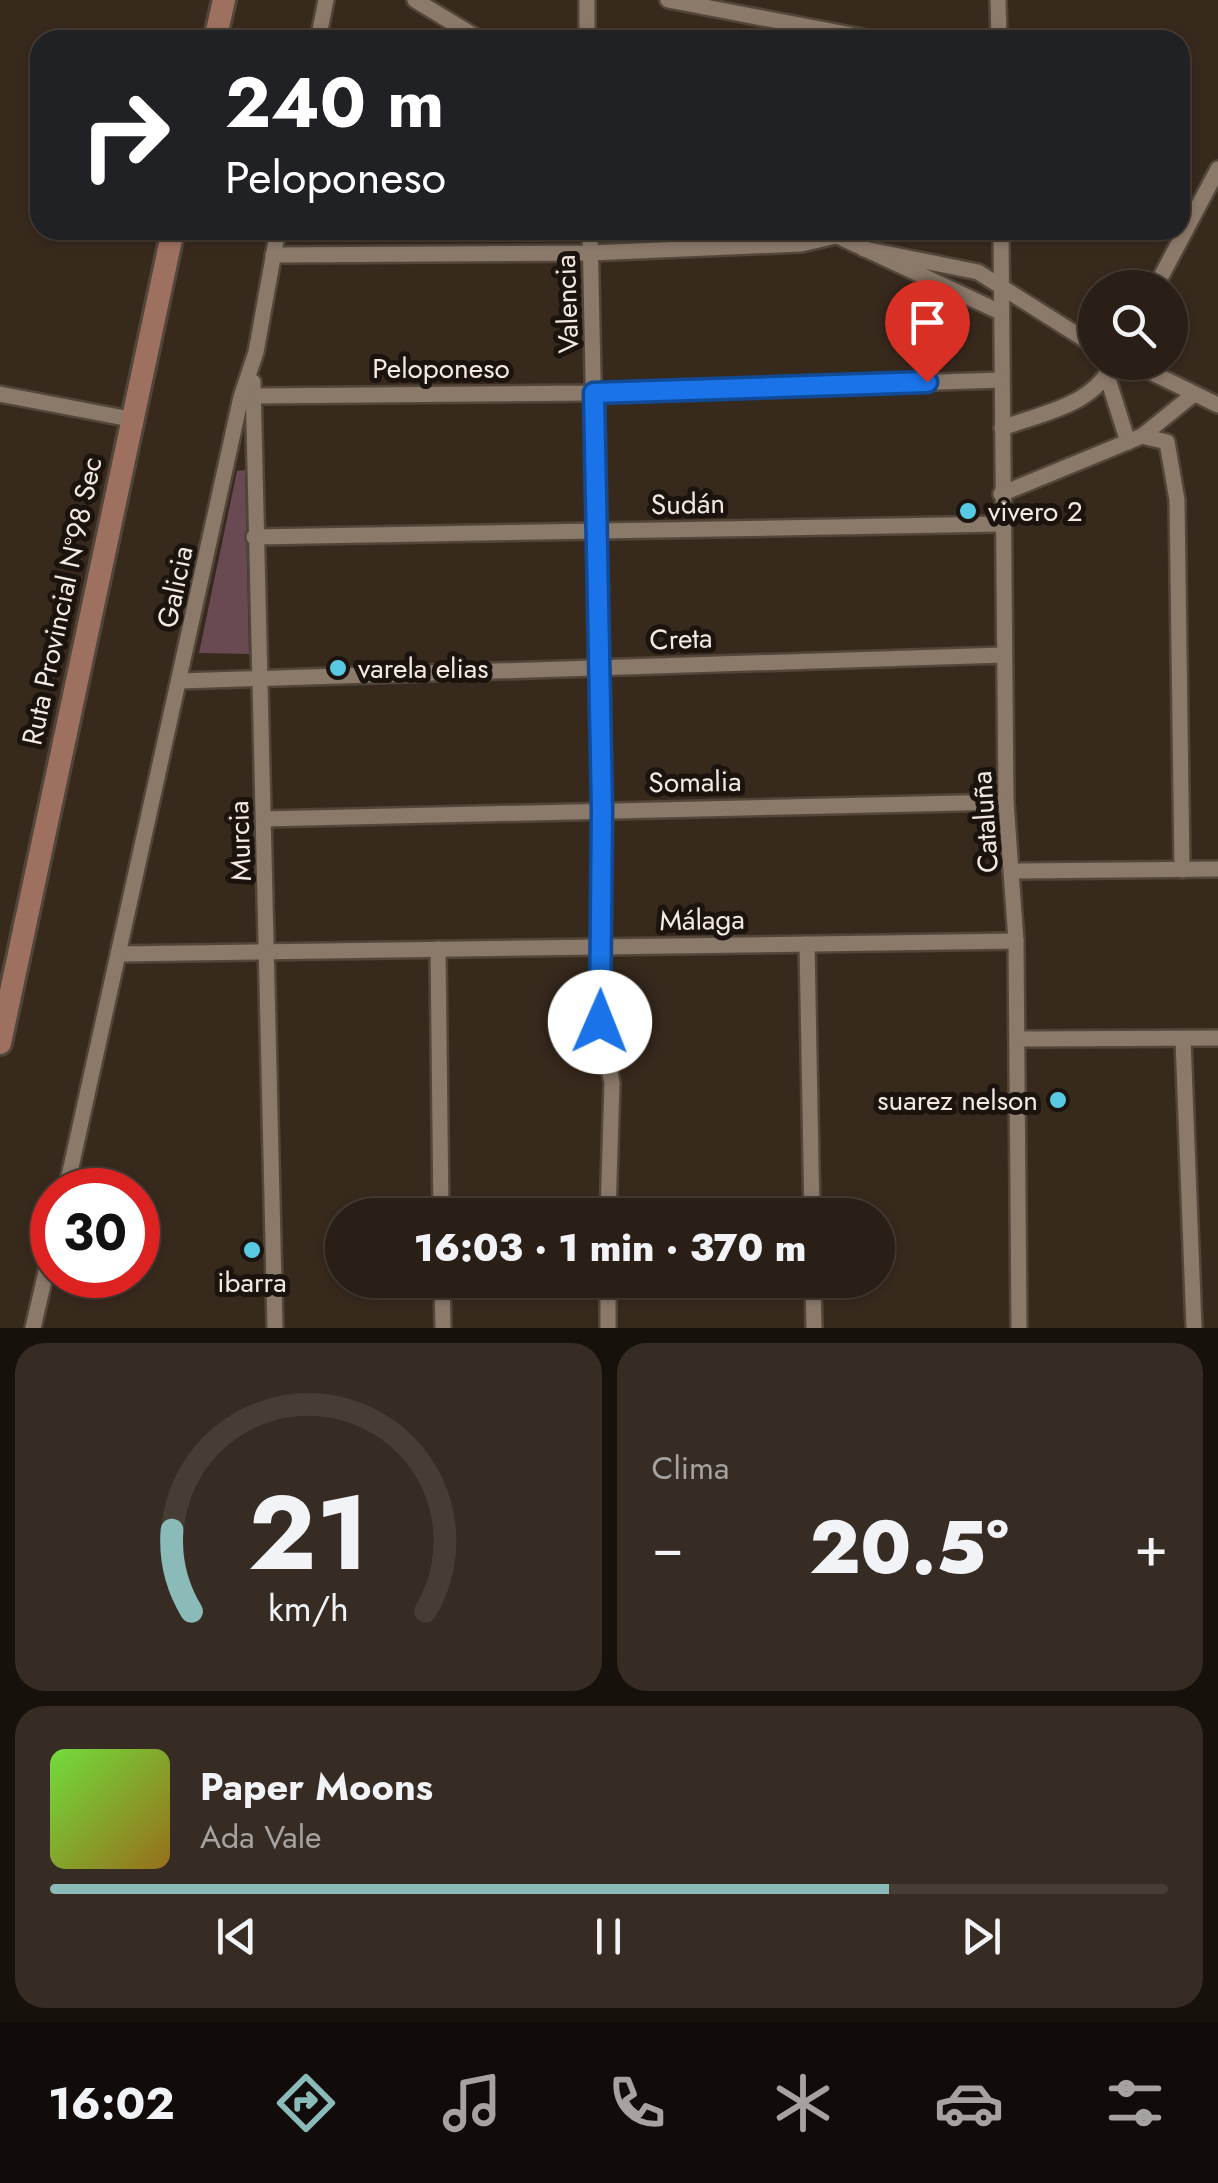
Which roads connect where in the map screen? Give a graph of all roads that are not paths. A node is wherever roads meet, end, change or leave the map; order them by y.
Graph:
1 (224, 0) edge
2 (326, 0) edge
3 (415, 0) edge
4 (587, 0) edge
5 (668, 0) edge
6 (998, 0) edge
7 (217, 30) edge
8 (320, 30) edge
9 (464, 30) edge
10 (587, 30) edge
11 (826, 30) edge
12 (999, 30) edge
13 (1218, 169) edge
14 (1190, 222) edge
15 (171, 240) edge
16 (276, 240) edge
17 (590, 240) edge
18 (811, 240) edge
19 (845, 240) edge
20 (1001, 240) edge
21 (1180, 240) edge
22 (864, 249) junction
23 (590, 253) junction
24 (272, 255) junction
25 (1165, 270) edge
26 (1001, 286) junction
27 (1000, 312) junction
28 (1078, 335) edge
29 (1001, 380) junction
30 (1099, 380) edge
31 (1114, 380) edge
32 (1166, 380) edge
33 (594, 393) junction
34 (0, 394) edge
35 (1194, 394) junction
36 (246, 396) junction
37 (1218, 404) edge
38 (130, 419) junction
39 (1002, 428) junction
40 (1135, 439) junction
41 (1001, 494) junction
42 (1002, 524) junction
43 (597, 530) junction
44 (254, 537) junction
45 (1004, 654) junction
46 (598, 666) junction
47 (259, 678) junction
48 (180, 681) junction
49 (1006, 802) junction
50 (602, 809) junction
51 (264, 818) junction
52 (1218, 869) edge
53 (1182, 870) junction
54 (1013, 871) junction
55 (1016, 941) junction
56 (807, 944) junction
57 (603, 947) junction
58 (438, 949) junction
59 (120, 954) junction
60 (268, 954) junction
61 (1218, 1038) edge
62 (1018, 1039) junction
63 (1183, 1039) junction
64 (0, 1043) edge
65 (71, 1168) edge
66 (441, 1198) edge
67 (609, 1198) edge
68 (812, 1198) edge
69 (40, 1298) edge
70 (442, 1298) edge
71 (608, 1298) edge
72 (813, 1298) edge
73 (33, 1328) edge
74 (274, 1328) edge
75 (443, 1328) edge
76 (608, 1328) edge
77 (814, 1328) edge
78 (1019, 1328) edge
79 (1194, 1328) edge

1 - 7 street
2 - 8 street
3 - 9 street
4 - 10 street
5 - 11 street
6 - 12 street
13 - 14 street
15 - 38 street, Ruta Provincial Nº98 Sec
16 - 24 street, Galicia
17 - 23 street, Valencia
18 - 23 street
19 - 22 street
20 - 26 street, Cataluña
21 - 25 street
22 - 26 street
22 - 27 street
23 - 24 street
23 - 33 street, Valencia
24 - 36 street, Galicia
26 - 27 street, Cataluña
26 - 28 street
27 - 29 street, Cataluña
29 - 33 street, Peloponeso
29 - 39 street, Cataluña
30 - 39 street
31 - 40 street
32 - 35 street
33 - 36 street, Peloponeso
33 - 43 street, Valencia
34 - 38 street
35 - 37 street
35 - 40 street
36 - 44 street, Murcia
36 - 48 street, Galicia
38 - 64 street, Ruta Provincial Nº98 Sec
39 - 41 street, Cataluña
40 - 41 street
40 - 53 street
41 - 42 street, Cataluña
42 - 43 street, Sudán
42 - 45 street, Cataluña
43 - 44 street, Sudán
43 - 46 street, Valencia
44 - 47 street, Murcia
45 - 46 street, Creta
45 - 49 street, Cataluña
46 - 47 street, Creta
46 - 50 street, Valencia
47 - 48 street, Creta
47 - 51 street, Murcia
48 - 59 street, Galicia
49 - 50 street, Somalia
49 - 54 street, Cataluña
50 - 51 street, Somalia
50 - 57 street, Valencia
51 - 60 street, Murcia
52 - 53 street
53 - 54 street
54 - 55 street, Cataluña
55 - 56 street, Málaga
55 - 62 street, Cataluña
56 - 57 street, Málaga
56 - 68 street
57 - 58 street, Málaga
57 - 67 street, Valencia
58 - 60 street, Málaga
58 - 66 street
59 - 60 street, Málaga
59 - 65 street, Galicia
60 - 74 street, Murcia
61 - 63 street
62 - 63 street
62 - 78 street, Cataluña
63 - 79 street
69 - 73 street
70 - 75 street
71 - 76 street
72 - 77 street

